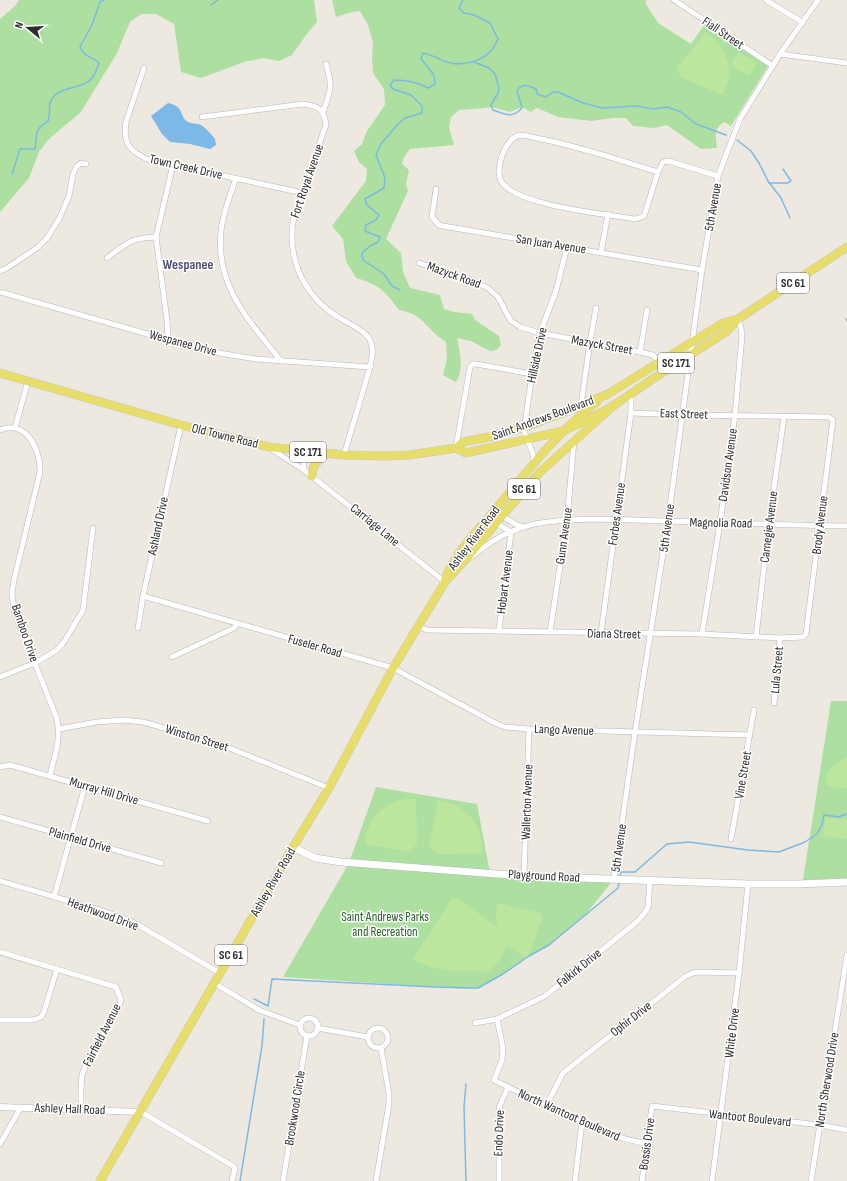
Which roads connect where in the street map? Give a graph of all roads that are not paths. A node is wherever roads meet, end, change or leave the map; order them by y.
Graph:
1 (674, 0) edge
2 (766, 0) edge
3 (818, 0) edge
4 (802, 22) junction
5 (780, 54) junction
6 (847, 63) edge
7 (326, 64) dead end
8 (773, 66) junction
9 (144, 68) dead end
10 (323, 112) junction
11 (202, 116) dead end
12 (86, 164) dead end
13 (173, 164) junction
14 (658, 172) junction
15 (718, 176) junction
16 (236, 178) junction
17 (436, 189) dead end
18 (303, 193) junction
19 (608, 214) junction
20 (156, 236) junction
21 (567, 247) junction
22 (847, 247) edge
23 (601, 252) junction
24 (108, 258) dead end
25 (419, 263) dead end
26 (702, 270) junction
27 (0, 271) edge
28 (0, 292) edge
29 (596, 308) dead end
30 (647, 310) dead end
31 (738, 319) junction
32 (540, 334) junction
33 (168, 339) junction
34 (590, 342) junction
35 (692, 342) junction
36 (640, 352) junction
37 (691, 354) junction
38 (281, 361) junction
39 (660, 363) junction
40 (370, 366) junction
41 (0, 373) edge
42 (532, 374) junction
43 (28, 381) junction
44 (608, 394) junction
45 (627, 396) junction
46 (581, 406) junction
47 (613, 406) junction
48 (631, 413) junction
49 (683, 415) junction
50 (735, 416) junction
51 (784, 417) junction
52 (833, 420) joint
53 (181, 425) junction
54 (525, 427) junction
55 (15, 428) junction
56 (0, 430) edge
57 (563, 431) junction
58 (527, 439) junction
59 (575, 440) junction
60 (269, 447) junction
61 (456, 448) junction
62 (303, 452) junction
63 (326, 454) junction
64 (344, 455) junction
65 (534, 464) junction
66 (304, 470) junction
67 (312, 476) junction
68 (494, 510) junction
69 (502, 516) junction
70 (488, 518) junction
71 (617, 519) junction
72 (566, 520) junction
73 (668, 521) junction
74 (496, 523) junction
75 (720, 523) junction
76 (769, 524) junction
77 (820, 526) junction
78 (847, 526) edge
79 (525, 527) junction
80 (93, 528) dead end
81 (511, 532) junction
82 (445, 582) junction
83 (143, 596) junction
84 (236, 624) junction
85 (418, 626) junction
86 (138, 628) dead end
87 (807, 630) joint
88 (499, 632) junction
89 (550, 632) junction
90 (601, 633) junction
91 (652, 634) junction
92 (702, 634) junction
93 (756, 637) junction
94 (780, 638) junction
95 (172, 658) dead end
96 (35, 663) junction
97 (393, 668) junction
98 (0, 676) edge
99 (774, 703) dead end
100 (754, 710) dead end
101 (59, 729) junction
102 (529, 729) junction
103 (635, 732) junction
104 (750, 735) junction
105 (0, 767) edge
106 (50, 775) junction
107 (85, 786) junction
108 (329, 788) junction
109 (0, 817) edge
110 (208, 820) dead end
111 (71, 837) junction
112 (732, 839) dead end
113 (293, 847) junction
114 (160, 864) dead end
115 (524, 876) junction
116 (614, 879) junction
117 (650, 880) junction
118 (0, 881) edge
119 (847, 882) edge
120 (748, 884) junction
121 (54, 897) junction
122 (0, 952) edge
123 (847, 958) edge
124 (58, 969) junction
125 (220, 973) junction
126 (739, 973) junction
127 (214, 983) junction
128 (497, 1019) junction
129 (0, 1020) edge
130 (475, 1023) dead end
131 (300, 1025) junction
132 (317, 1028) junction
133 (307, 1036) junction
134 (368, 1037) junction
135 (381, 1048) junction
136 (508, 1088) junction
137 (546, 1106) junction
138 (652, 1106) joint
139 (0, 1107) edge
140 (21, 1107) junction
141 (81, 1109) junction
142 (141, 1112) junction
143 (721, 1115) junction
144 (582, 1122) junction
145 (820, 1125) junction
146 (847, 1130) edge
147 (647, 1143) junction
148 (0, 1144) edge
149 (100, 1181) edge
150 (232, 1181) edge
151 (283, 1181) edge
152 (376, 1181) edge
153 (499, 1181) edge
154 (575, 1181) edge
155 (642, 1181) edge
156 (712, 1181) edge
157 (811, 1181) edge

1 - 8 street, Fiall Street
2 - 4 street
3 - 4 street, 5th Avenue
4 - 5 street, 5th Avenue
5 - 6 street
5 - 8 street, 5th Avenue
7 - 10 street
8 - 15 street, 5th Avenue
9 - 13 street, Town Creek Drive
10 - 11 street
10 - 18 street, Fort Royal Avenue
12 - 27 street
13 - 16 street, Town Creek Drive
13 - 20 street
14 - 15 street, 5th Avenue
14 - 19 street
14 - 19 street
15 - 26 street, 5th Avenue
16 - 18 street, Town Creek Drive
16 - 38 street
17 - 21 street, San Juan Avenue
18 - 40 street, Fort Royal Avenue
19 - 23 street
20 - 24 street
20 - 33 street
21 - 23 street, San Juan Avenue
21 - 32 street, Hillside Drive
22 - 31 main road, Saint Andrews Boulevard / SC 61
23 - 26 street, San Juan Avenue
25 - 32 street, Mazyck Road
26 - 35 street, 5th Avenue
28 - 33 street, Wespanee Drive
29 - 34 street
30 - 36 street
31 - 35 main road, Saint Andrews Boulevard / SC 171
31 - 37 main road, Saint Andrews Boulevard / SC 171
31 - 50 street, Davidson Avenue
32 - 34 street, Mazyck Street
32 - 42 street, Hillside Drive
33 - 38 street, Wespanee Drive
34 - 36 street, Mazyck Street
34 - 46 street
35 - 37 street, 5th Avenue
35 - 39 main road, Saint Andrews Boulevard / SC 171
36 - 39 street, Mazyck Street
37 - 45 main road, Saint Andrews Boulevard / SC 171
37 - 49 street, 5th Avenue
38 - 40 street, Wespanee Drive
39 - 44 main road, Saint Andrews Boulevard / SC 171
40 - 64 street, Fort Royal Avenue
41 - 43 main road, Old Towne Road / SC 171
42 - 54 street, Hillside Drive
42 - 61 street
43 - 53 main road, Old Towne Road / SC 171
43 - 55 street
44 - 46 main road, Saint Andrews Boulevard / SC 171
44 - 57 main road, Ashley River Road / SC 61
45 - 47 main road, Saint Andrews Boulevard / SC 171
45 - 48 street, Forbes Avenue
46 - 54 main road, Saint Andrews Boulevard / SC 171
47 - 57 main road, Saint Andrews Boulevard / SC 171
47 - 59 main road, Ashley River Road / SC 61
48 - 49 street, East Street
48 - 71 street, Forbes Avenue
49 - 50 street, East Street
49 - 73 street, 5th Avenue
50 - 51 street, East Street
50 - 75 street, Davidson Avenue
51 - 52 street, East Street
51 - 76 street, Carnegie Avenue
52 - 77 street, Brody Avenue
53 - 60 main road, Old Towne Road / SC 171
53 - 83 street, Ashland Drive
54 - 58 street, Hillside Drive
54 - 61 main road, Saint Andrews Boulevard / SC 171
55 - 56 street
55 - 96 street, Bamboo Drive
57 - 58 main road, Saint Andrews Boulevard / SC 171
57 - 65 main road, Ashley River Road / SC 61
58 - 61 main road, Saint Andrews Boulevard / SC 171
58 - 65 street, Hillside Drive
59 - 69 main road, Ashley River Road / SC 61
59 - 72 street, Gunn Avenue
60 - 62 main road, Old Towne Road / SC 171
60 - 66 street, Carriage Lane
61 - 64 main road, Old Towne Road / SC 171
62 - 63 main road, Old Towne Road / SC 171
62 - 66 street
63 - 64 main road, Old Towne Road / SC 171
63 - 67 main road
65 - 68 main road, Ashley River Road / SC 61
66 - 67 street, Carriage Lane
67 - 82 street, Carriage Lane
68 - 69 street
68 - 70 main road, Ashley River Road / SC 61
69 - 74 main road, Ashley River Road / SC 61
69 - 79 street
70 - 74 street
70 - 82 main road, Ashley River Road / SC 61
71 - 72 street, Magnolia Road
71 - 73 street, Magnolia Road
71 - 90 street, Forbes Avenue
72 - 79 street, Magnolia Road
72 - 89 street, Gunn Avenue
73 - 75 street, Magnolia Road
73 - 91 street, 5th Avenue
74 - 81 street
74 - 82 main road, Ashley River Road / SC 61
75 - 76 street, Magnolia Road
75 - 92 street, Davidson Avenue
76 - 77 street, Magnolia Road
76 - 93 street, Carnegie Avenue
77 - 78 street, Magnolia Road
77 - 87 street, Brody Avenue
79 - 81 street, Magnolia Road
80 - 96 street
81 - 82 street, Magnolia Road
81 - 88 street, Hobart Avenue
82 - 85 main road, Ashley River Road / SC 61
83 - 84 street, Fuseler Road
83 - 86 street, Ashland Drive
84 - 95 street
84 - 97 street, Fuseler Road
85 - 88 street, Diana Street
85 - 97 main road, Ashley River Road / SC 61
87 - 94 street, Diana Street
88 - 89 street, Diana Street
89 - 90 street, Diana Street
90 - 91 street, Diana Street
91 - 92 street, Diana Street
91 - 103 street, 5th Avenue
92 - 93 street, Diana Street
93 - 94 street, Diana Street
94 - 99 street, Lula Street
96 - 98 street
96 - 101 street, Bamboo Drive
97 - 102 street, Lango Avenue
97 - 108 main road, Ashley River Road / SC 61
100 - 104 street, Vine Street
101 - 106 street, Bamboo Drive
101 - 108 street, Winston Street
102 - 103 street, Lango Avenue
102 - 115 street, Wallerton Avenue
103 - 104 street, Lango Avenue
103 - 116 street, 5th Avenue
104 - 112 street, Vine Street
105 - 106 street, Murray Hill Drive
106 - 107 street, Murray Hill Drive
107 - 110 street, Murray Hill Drive
107 - 111 street
108 - 113 main road, Ashley River Road / SC 61
109 - 111 street, Plainfield Drive
111 - 114 street, Plainfield Drive
111 - 121 street
113 - 115 main road, Playground Road
113 - 125 main road, Ashley River Road / SC 61
115 - 116 main road, Playground Road
116 - 117 main road, Playground Road
117 - 120 main road, Playground Road
117 - 128 street, Falkirk Drive
118 - 121 street, Heathwood Drive
119 - 120 main road, Playground Road
120 - 126 street, White Drive
121 - 125 street, Heathwood Drive
122 - 124 street, Fairfield Avenue
123 - 145 street, North Sherwood Drive
124 - 129 street
124 - 141 street, Fairfield Avenue
125 - 127 main road, Ashley River Road / SC 61
126 - 137 street, Ophir Drive
126 - 143 street, White Drive
127 - 131 street
127 - 142 main road, Ashley River Road / SC 61
128 - 130 street, Falkirk Drive
128 - 136 street, North Wantoot Boulevard
131 - 132 street
131 - 133 street
132 - 133 street
132 - 134 street
133 - 151 street, Brookwood Circle
134 - 135 street
134 - 135 street
135 - 152 street
136 - 137 street, North Wantoot Boulevard
136 - 153 street, Endo Drive
137 - 144 street, North Wantoot Boulevard
138 - 143 street, Wantoot Boulevard
138 - 147 street, Bossis Drive
139 - 140 street, Ashley Hall Road
140 - 141 street, Ashley Hall Road
140 - 148 street
141 - 142 street, Ashley Hall Road
142 - 149 main road, Ashley River Road / SC 61
142 - 150 street
143 - 145 street, Wantoot Boulevard
143 - 156 street, White Drive
144 - 147 street, North Wantoot Boulevard
144 - 154 street
145 - 146 street, Wantoot Boulevard
145 - 157 street, North Sherwood Drive
147 - 155 street, Bossis Drive

